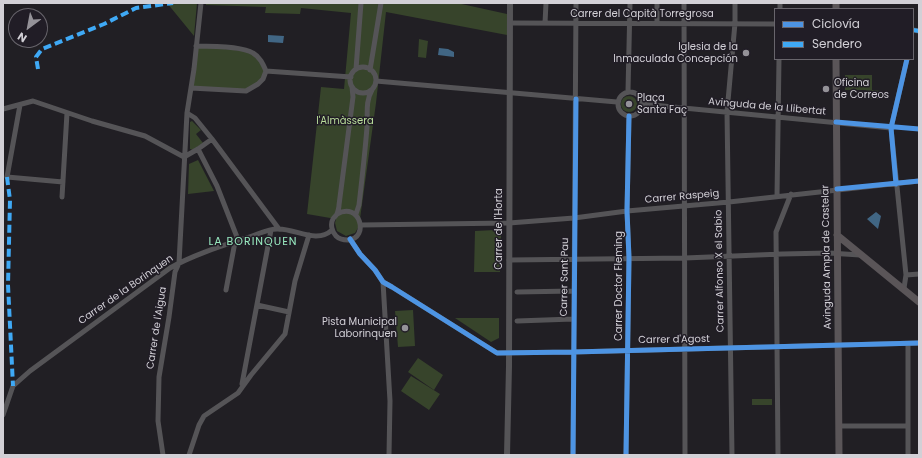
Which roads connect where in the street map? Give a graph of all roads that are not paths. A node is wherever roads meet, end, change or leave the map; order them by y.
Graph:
1 (201, 3) edge
2 (361, 3) edge
3 (381, 3) edge
4 (510, 3) edge
5 (546, 3) edge
6 (576, 3) edge
7 (630, 3) edge
8 (657, 3) edge
9 (684, 3) edge
10 (735, 3) edge
11 (510, 23) junction
12 (545, 23) junction
13 (575, 23) junction
14 (630, 23) junction
15 (657, 23) junction
16 (684, 23) junction
17 (735, 23) junction
18 (774, 24) edge
19 (196, 46) junction
20 (779, 60) edge
21 (836, 60) edge
22 (907, 60) edge
23 (356, 69) junction
24 (370, 70) junction
25 (266, 71) junction
26 (351, 77) junction
27 (376, 82) junction
28 (191, 88) junction
29 (352, 88) junction
30 (372, 90) junction
31 (628, 91) junction
32 (509, 93) junction
33 (576, 100) junction
34 (617, 102) junction
35 (642, 104) junction
36 (20, 105) junction
37 (684, 108) junction
38 (3, 109) edge
39 (727, 112) junction
40 (67, 113) junction
41 (187, 114) junction
42 (629, 116) junction
43 (778, 116) junction
44 (836, 122) junction
45 (891, 128) junction
46 (212, 139) junction
47 (198, 149) junction
48 (184, 157) junction
49 (919, 181) edge
50 (63, 182) junction
51 (896, 184) junction
52 (837, 189) junction
53 (791, 194) junction
54 (777, 196) junction
55 (62, 197) dead end
56 (729, 202) junction
57 (685, 206) junction
58 (627, 211) junction
59 (337, 214) junction
60 (356, 214) junction
61 (574, 218) junction
62 (508, 223) junction
63 (361, 225) junction
64 (279, 229) junction
65 (270, 230) junction
66 (332, 230) junction
67 (309, 235) junction
68 (837, 235) junction
69 (350, 240) junction
70 (235, 242) junction
71 (776, 254) junction
72 (838, 254) junction
73 (729, 256) junction
74 (864, 256) junction
75 (628, 258) junction
76 (685, 258) junction
77 (574, 259) junction
78 (509, 260) junction
79 (179, 263) junction
80 (919, 274) edge
81 (906, 275) junction
82 (383, 282) junction
83 (904, 288) junction
84 (226, 290) dead end
85 (573, 291) junction
86 (517, 292) dead end
87 (919, 302) edge
88 (257, 305) junction
89 (289, 312) junction
90 (573, 319) junction
91 (517, 321) dead end
92 (919, 343) edge
93 (908, 344) junction
94 (838, 345) junction
95 (777, 346) junction
96 (731, 348) junction
97 (685, 349) junction
98 (628, 350) junction
99 (508, 352) junction
100 (573, 352) junction
101 (242, 387) junction
102 (3, 415) edge
103 (839, 426) junction
104 (908, 426) junction
105 (163, 455) edge
106 (189, 455) edge
107 (389, 455) edge
108 (507, 455) edge
109 (573, 455) edge
110 (626, 455) edge
111 (685, 455) edge
112 (732, 455) edge
113 (778, 455) edge
114 (839, 455) edge
115 (908, 455) edge

1 - 19 street, Carrer de l'Aigua
2 - 23 street
3 - 24 street
4 - 11 street, Carrer de l'Horta
5 - 12 street
6 - 13 street, Carrer Sant Pau
7 - 14 street
8 - 15 street
9 - 16 street
10 - 17 street, Carrer Alfonso X el Sabio
11 - 12 street, Carrer del Capità Torregrosa
11 - 32 street, Carrer de l'Horta
12 - 13 street, Carrer del Capità Torregrosa
13 - 14 street, Carrer del Capità Torregrosa
13 - 33 street, Carrer Sant Pau
14 - 15 street, Carrer del Capità Torregrosa
14 - 31 street
15 - 16 street, Carrer del Capità Torregrosa
16 - 17 street, Carrer del Capità Torregrosa
16 - 37 street
17 - 18 street, Carrer del Capità Torregrosa
17 - 39 street, Carrer Alfonso X el Sabio
19 - 25 street
19 - 28 street, Carrer de l'Aigua
20 - 43 street
21 - 44 main road, Avinguda Ampla de Castelar
22 - 45 street
23 - 24 street
23 - 26 street
24 - 27 street
25 - 26 street
25 - 28 street
26 - 29 street
27 - 30 street
27 - 32 street
28 - 41 street, Carrer de l'Aigua
29 - 30 street
29 - 59 street
30 - 60 street
31 - 34 street
31 - 35 street
32 - 33 street
32 - 62 street, Carrer de l'Horta
33 - 34 street
33 - 61 street, Carrer Sant Pau
34 - 42 street
35 - 37 street, Avinguda de la Llibertat
35 - 42 street
36 - 38 street
36 - 40 street
36 - 50 street
37 - 39 street, Avinguda de la Llibertat
37 - 57 street
39 - 43 street, Avinguda de la Llibertat
39 - 56 street, Carrer Alfonso X el Sabio
40 - 48 street
40 - 50 street
41 - 46 street
41 - 48 street, Carrer de l'Aigua
42 - 58 street, Carrer Doctor Fleming
43 - 44 street, Avinguda de la Llibertat
43 - 54 street
44 - 45 street, Avinguda de la Llibertat
44 - 52 main road, Avinguda Ampla de Castelar
45 - 51 street
46 - 47 street
46 - 64 street
47 - 48 street
47 - 70 street
48 - 79 street, Carrer de l'Aigua
49 - 51 street, Carrer Raspeig
50 - 55 street
51 - 52 street, Carrer Raspeig
51 - 81 street
52 - 53 street, Carrer Raspeig
52 - 68 main road, Avinguda Ampla de Castelar
53 - 54 street, Carrer Raspeig
53 - 71 street
54 - 56 street, Carrer Raspeig
56 - 57 street, Carrer Raspeig
56 - 73 street, Carrer Alfonso X el Sabio
57 - 58 street, Carrer Raspeig
57 - 76 street
58 - 61 street, Carrer Raspeig
58 - 75 street, Carrer Doctor Fleming
59 - 60 street
59 - 66 street
60 - 63 street
61 - 62 street, Carrer Raspeig
61 - 77 street, Carrer Sant Pau
62 - 63 street, Carrer Raspeig
62 - 78 street, Carrer de l'Horta
63 - 69 street
64 - 65 street, Carrer de la Borinquen
64 - 67 street, Carrer de la Borinquen
65 - 70 street, Carrer de la Borinquen
65 - 88 street
66 - 67 street, Carrer de la Borinquen
66 - 69 street
67 - 89 street
68 - 72 main road, Avinguda Ampla de Castelar
68 - 74 main road
69 - 82 street, Carrer d'Agost
70 - 79 street, Carrer de la Borinquen
70 - 84 street
71 - 72 street
71 - 73 street
71 - 95 street
72 - 74 street
72 - 94 main road, Avinguda Ampla de Castelar
73 - 76 street
73 - 96 street, Carrer Alfonso X el Sabio
74 - 83 main road
75 - 76 street
75 - 77 street
75 - 98 street, Carrer Doctor Fleming
76 - 97 street
77 - 78 street
77 - 85 street, Carrer Sant Pau
78 - 99 street, Carrer de l'Horta
79 - 102 street, Carrer de la Borinquen
79 - 105 street, Carrer de l'Aigua
80 - 81 street
81 - 83 street
82 - 99 street, Carrer d'Agost
82 - 107 street
83 - 87 main road
85 - 86 street
85 - 90 street, Carrer Sant Pau
88 - 89 street
88 - 101 street
89 - 101 street
90 - 91 street
90 - 100 street, Carrer Sant Pau
92 - 93 street, Carrer d'Agost
93 - 94 street, Carrer d'Agost
93 - 104 street
94 - 95 street, Carrer d'Agost
94 - 103 main road, Avinguda Ampla de Castelar
95 - 96 street, Carrer d'Agost
95 - 113 street
96 - 97 street, Carrer d'Agost
96 - 112 street, Carrer Alfonso X el Sabio
97 - 98 street, Carrer d'Agost
97 - 111 street
98 - 100 street, Carrer d'Agost
98 - 110 street, Carrer Doctor Fleming
99 - 100 street, Carrer d'Agost
99 - 108 street, Carrer de l'Horta
100 - 109 street, Carrer Sant Pau
101 - 106 street
103 - 104 street
103 - 114 main road, Avinguda Ampla de Castelar
104 - 115 street

